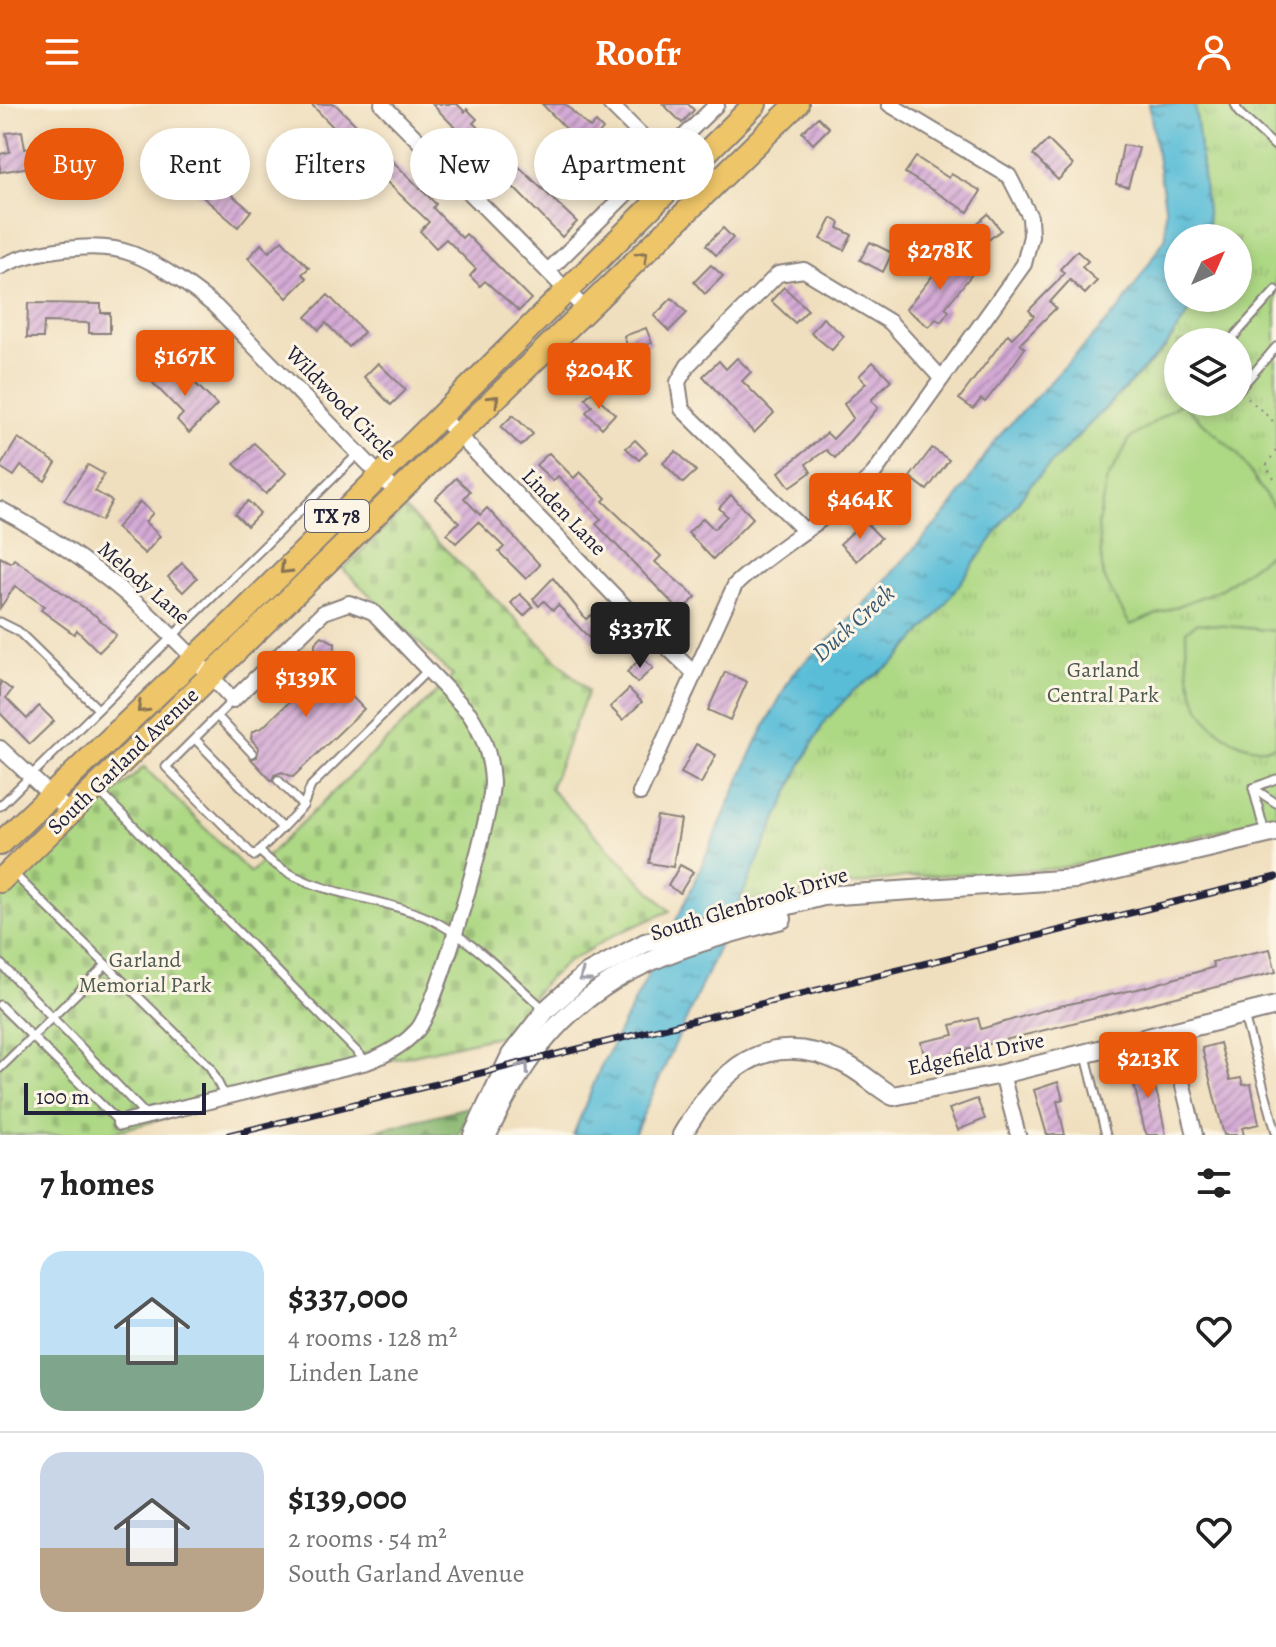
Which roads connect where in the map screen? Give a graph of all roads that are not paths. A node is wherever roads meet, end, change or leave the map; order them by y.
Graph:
1 (382, 104) edge
2 (610, 104) edge
3 (717, 104) edge
4 (755, 104) edge
5 (797, 104) edge
6 (889, 104) edge
7 (1235, 104) edge
8 (634, 128) edge
9 (693, 128) edge
10 (1276, 147) edge
11 (620, 200) edge
12 (0, 267) edge
13 (548, 271) junction
14 (566, 290) junction
15 (1276, 290) edge
16 (587, 311) junction
17 (1242, 328) edge
18 (1276, 347) edge
19 (1252, 375) edge
20 (941, 378) junction
21 (439, 415) junction
22 (458, 434) junction
23 (359, 453) junction
24 (379, 474) junction
25 (397, 493) junction
26 (0, 509) edge
27 (805, 531) junction
28 (0, 622) edge
29 (173, 636) junction
30 (194, 659) junction
31 (428, 670) junction
32 (693, 672) junction
33 (211, 676) junction
34 (233, 700) junction
35 (98, 709) junction
36 (218, 717) junction
37 (195, 739) junction
38 (0, 748) edge
39 (252, 753) dead end
40 (31, 776) junction
41 (1276, 779) edge
42 (278, 780) dead end
43 (95, 788) junction
44 (1253, 788) junction
45 (640, 793) dead end
46 (52, 796) junction
47 (1276, 803) edge
48 (0, 806) edge
49 (303, 806) junction
50 (70, 813) junction
51 (282, 828) junction
52 (1271, 833) edge
53 (0, 844) edge
54 (259, 851) junction
55 (5, 876) edge
56 (780, 913) junction
57 (454, 934) junction
58 (0, 963) edge
59 (106, 965) junction
60 (0, 1005) edge
61 (1276, 1006) edge
62 (546, 1010) junction
63 (1244, 1014) junction
64 (52, 1017) junction
65 (1170, 1032) junction
66 (31, 1037) junction
67 (1085, 1053) junction
68 (367, 1062) junction
69 (0, 1068) edge
70 (1002, 1074) junction
71 (225, 1098) junction
72 (148, 1118) junction
73 (120, 1123) joint
74 (1276, 1132) edge
75 (473, 1135) edge
76 (487, 1135) edge
77 (682, 1135) edge
78 (1018, 1135) edge
79 (1106, 1135) edge
80 (1195, 1135) edge

1 - 13 street
2 - 8 street
3 - 9 street
4 - 14 main road, South Garland Avenue / TX 78
16 -> 5 main road, South Garland Avenue / TX 78
6 - 20 street
7 - 10 lane
11 - 13 street
12 - 23 street, Wildwood Circle
13 - 14 street
14 - 16 street
14 - 21 main road, South Garland Avenue / TX 78
15 - 17 lane
22 -> 16 main road, South Garland Avenue / TX 78
18 - 19 lane
20 - 27 street
20 - 27 street
21 - 22 street, Linden Lane
21 - 24 main road, South Garland Avenue / TX 78
22 - 25 main road, South Garland Avenue / TX 78
22 - 32 street, Linden Lane
23 - 24 street, Wildwood Circle
23 - 29 lane
24 - 25 street, Wildwood Circle
24 -> 30 main road, South Garland Avenue / TX 78
25 - 33 main road, South Garland Avenue / TX 78
26 - 29 street, Melody Lane
27 - 32 street
28 - 35 lane
29 - 30 street, Melody Lane
29 - 35 lane
30 - 33 street, Melody Lane
30 -> 46 main road, South Garland Avenue / TX 78
31 - 34 street
31 - 49 lane
31 - 57 street
32 - 45 street
33 - 34 street, Melody Lane
33 - 43 main road, South Garland Avenue / TX 78
34 - 36 lane
35 - 40 lane
36 - 37 lane
36 - 39 lane
37 - 51 lane
37 - 54 lane
38 - 40 street
40 - 46 street
40 - 48 lane
41 - 44 lane
42 - 49 lane
43 - 50 main road, South Garland Avenue / TX 78
43 - 68 lane
44 - 47 lane
44 - 52 lane
46 - 50 street
46 - 53 main road, South Garland Avenue / TX 78
49 - 51 lane
50 - 55 main road, South Garland Avenue / TX 78
51 - 54 lane
52 - 56 street, South Glenbrook Drive
54 - 57 lane
55 - 59 lane
56 -> 62 street, South Glenbrook Drive
76 -> 56 street, South Glenbrook Drive
57 - 62 lane
57 - 68 street
58 - 64 lane
59 - 64 lane
59 - 71 lane
60 - 66 lane
61 - 63 street, Edgefield Drive
62 - 75 street, South Glenbrook Drive
63 - 65 street, Edgefield Drive
63 - 74 lane
64 - 66 lane
64 - 72 lane
65 - 67 street, Edgefield Drive
65 - 80 street
66 - 69 lane
66 - 73 lane
67 - 70 street, Edgefield Drive
67 - 79 lane
68 - 71 street
70 - 77 street, Edgefield Drive
70 - 78 street
71 - 72 street
72 - 73 street

